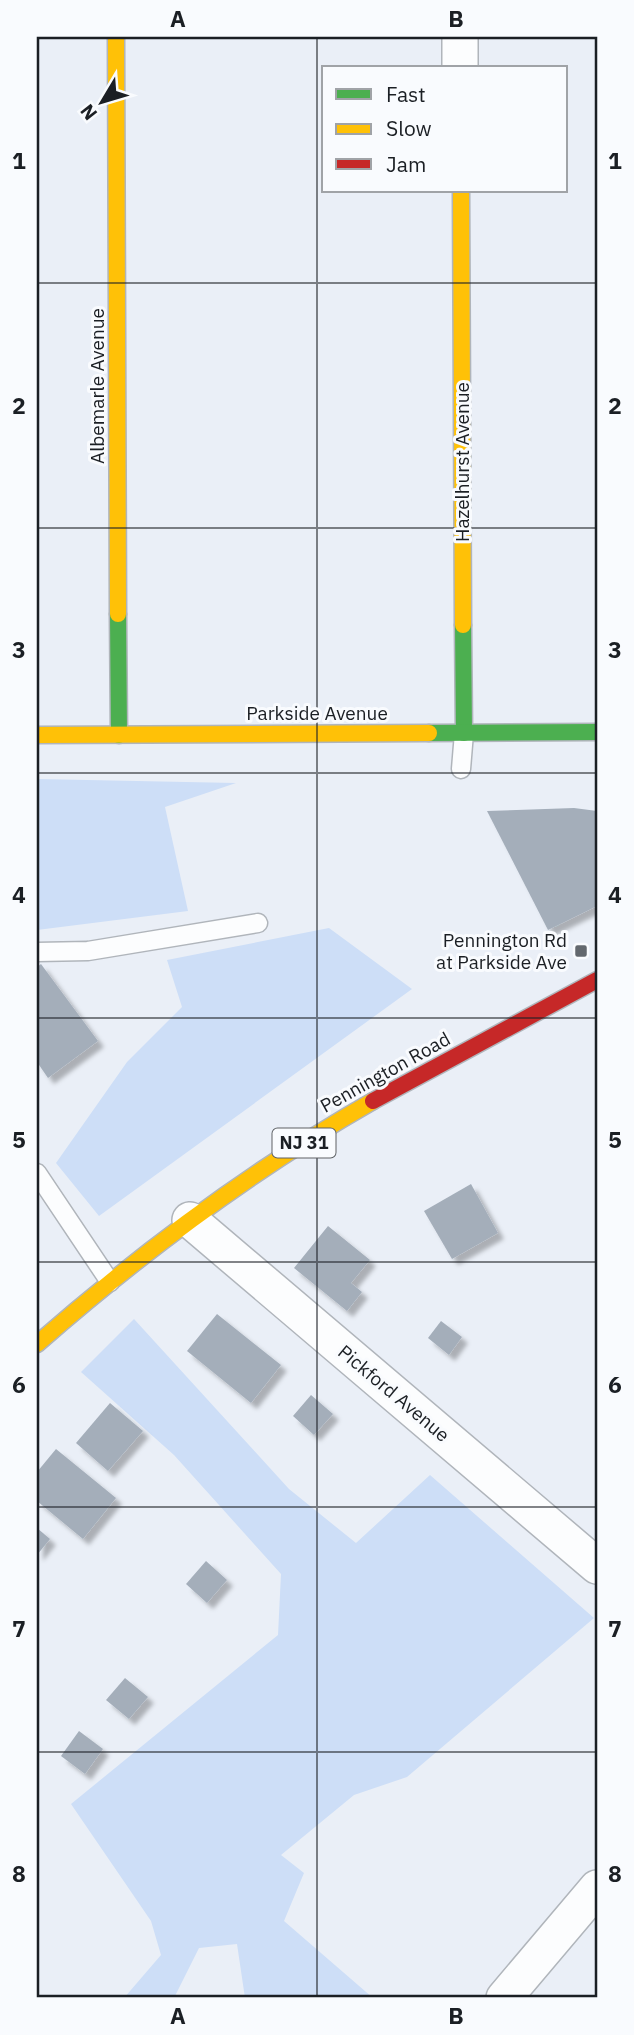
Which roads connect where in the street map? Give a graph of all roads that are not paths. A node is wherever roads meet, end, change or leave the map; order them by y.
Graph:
1 (116, 37) edge
2 (460, 37) edge
3 (460, 66) edge
4 (461, 192) edge
5 (597, 732) edge
6 (464, 733) junction
7 (37, 735) edge
8 (119, 735) junction
9 (461, 769) dead end
10 (258, 923) dead end
11 (37, 952) edge
12 (597, 980) edge
13 (37, 1173) edge
14 (190, 1220) junction
15 (110, 1282) junction
16 (37, 1344) edge
17 (597, 1566) edge
18 (597, 1888) edge
19 (504, 1998) edge

1 - 8 main road, Albemarle Avenue
2 - 3 street
4 - 6 main road, Hazelhurst Avenue
5 - 6 main road, Parkside Avenue
6 - 8 main road, Parkside Avenue
6 - 9 lane
7 - 8 main road, Parkside Avenue
10 - 11 lane
12 - 14 main road, Pennington Road / NJ 31
13 - 15 lane
14 - 15 main road, Pennington Road / NJ 31
14 - 17 street, Pickford Avenue
15 - 16 main road, Pennington Road / NJ 31
18 - 19 street

